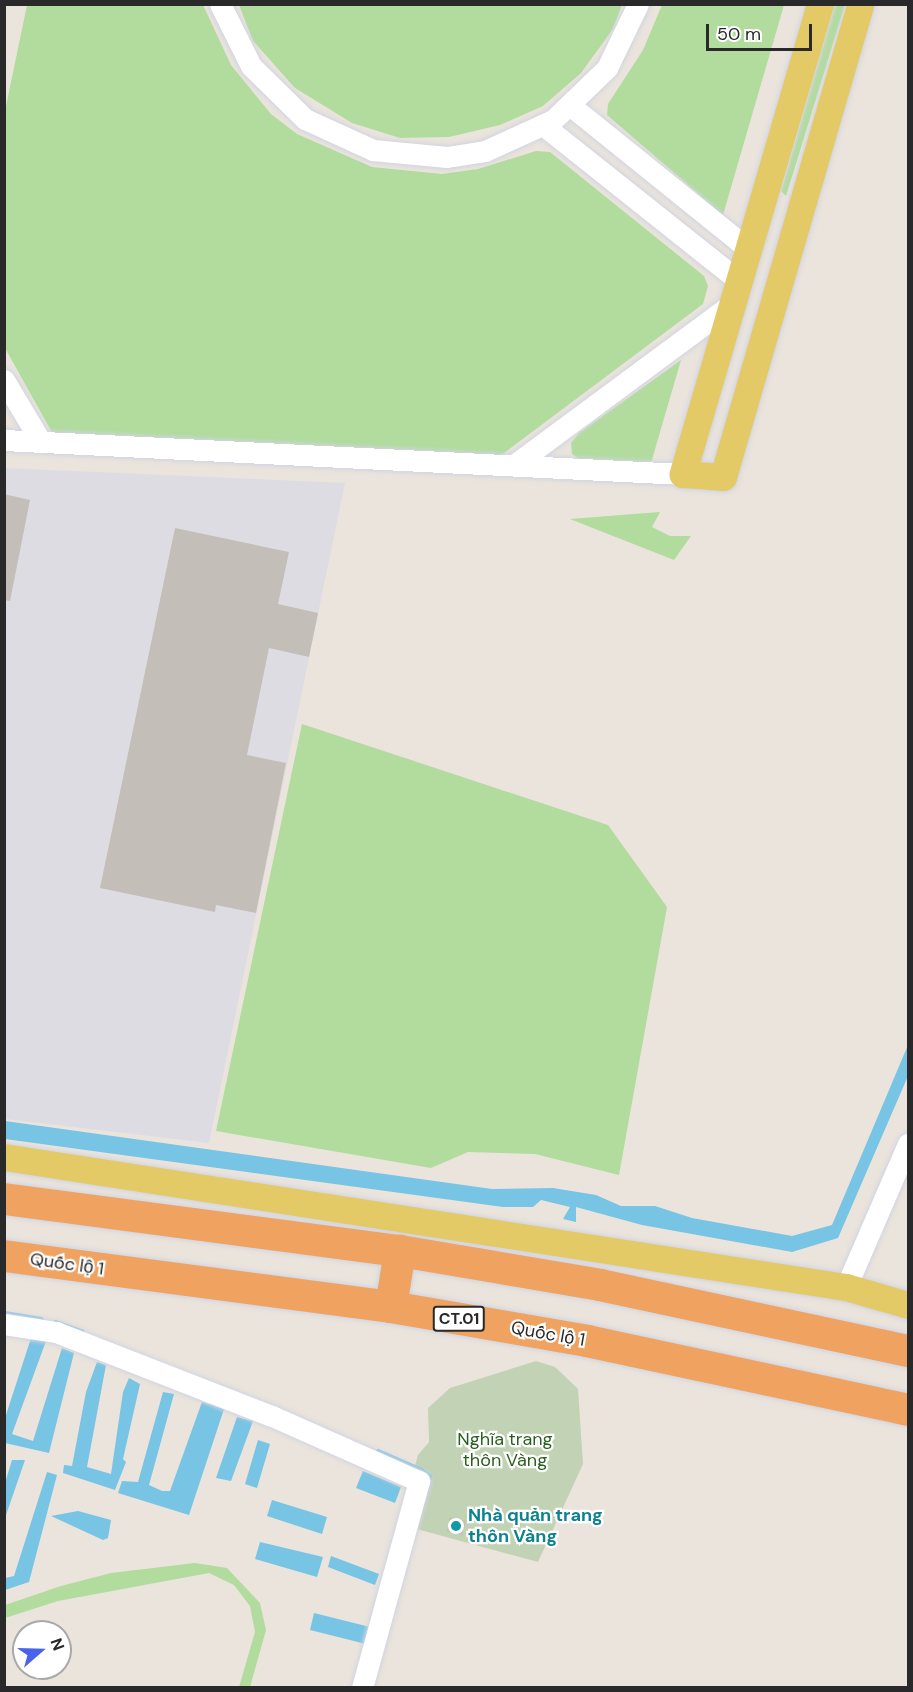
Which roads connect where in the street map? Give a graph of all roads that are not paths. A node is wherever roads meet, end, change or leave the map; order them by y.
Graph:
1 (220, 4) edge
2 (638, 4) edge
3 (820, 4) edge
4 (860, 4) edge
5 (571, 106) junction
6 (543, 126) junction
7 (748, 249) junction
8 (736, 292) junction
9 (4, 380) edge
10 (4, 440) edge
11 (41, 442) junction
12 (514, 465) junction
13 (683, 474) junction
14 (909, 1144) edge
15 (4, 1157) edge
16 (4, 1199) edge
17 (400, 1251) junction
18 (4, 1256) edge
19 (846, 1287) junction
20 (909, 1305) edge
21 (391, 1307) junction
22 (4, 1324) edge
23 (909, 1351) edge
24 (909, 1410) edge
25 (362, 1688) edge

1 - 6 street
2 - 5 street
3 - 7 main road
4 - 13 main road
5 - 6 street
5 - 7 street
6 - 8 street
7 - 8 main road
8 - 12 street
8 - 13 main road
9 - 11 street
10 - 11 street
11 - 12 street
12 - 13 street
14 - 19 street
15 - 19 main road
16 - 17 highway
17 - 21 highway
17 - 23 highway
18 - 21 highway, Quốc lộ 1 / CT.01
19 - 20 main road
21 - 24 highway, Quốc lộ 1 / CT.01
22 - 25 street

